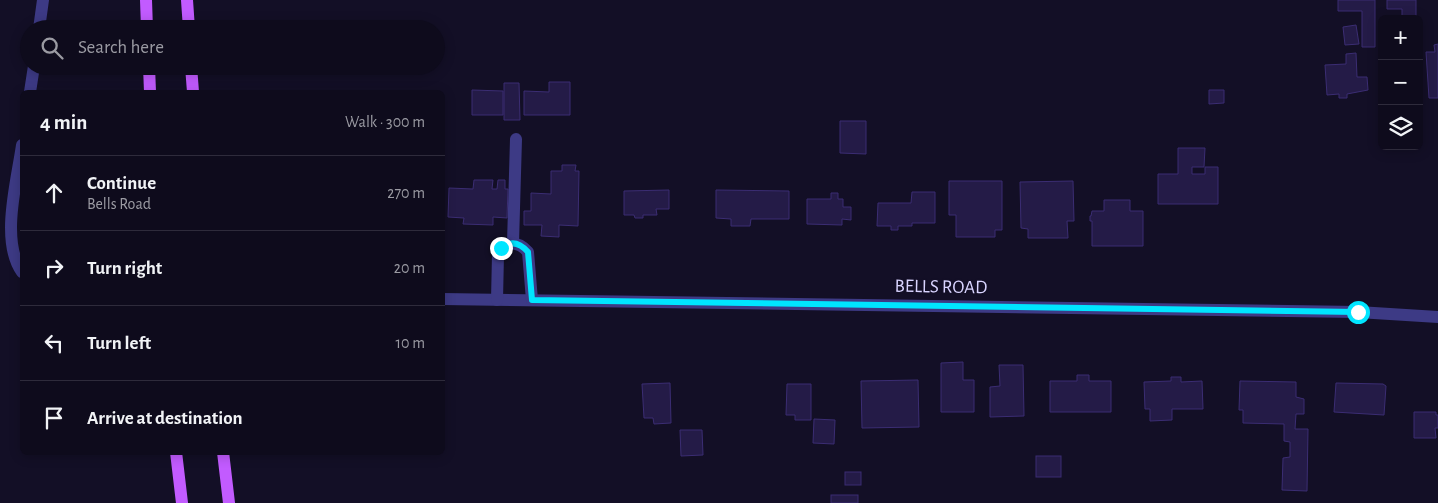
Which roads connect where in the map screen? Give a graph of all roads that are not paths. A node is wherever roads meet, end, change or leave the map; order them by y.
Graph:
1 (43, 0) edge
2 (146, 0) edge
3 (187, 0) edge
4 (40, 20) edge
5 (147, 20) edge
6 (188, 20) edge
7 (33, 75) edge
8 (149, 75) edge
9 (192, 75) edge
10 (30, 90) edge
11 (150, 90) edge
12 (193, 90) edge
13 (516, 139) dead end
14 (20, 160) edge
15 (513, 243) junction
16 (20, 269) edge
17 (445, 299) edge
18 (496, 300) junction
19 (532, 300) junction
20 (1438, 317) edge
21 (176, 455) edge
22 (223, 455) edge
23 (182, 503) edge
24 (229, 503) edge

1 - 4 street
2 - 5 main road
3 - 6 main road
7 - 10 street
8 - 11 main road
9 - 12 main road
13 - 15 street
14 - 16 street
15 - 18 street
15 - 19 street
17 - 18 street, BELLS ROAD
18 - 19 street, BELLS ROAD
19 - 20 street, BELLS ROAD
21 - 23 main road
22 - 24 main road

